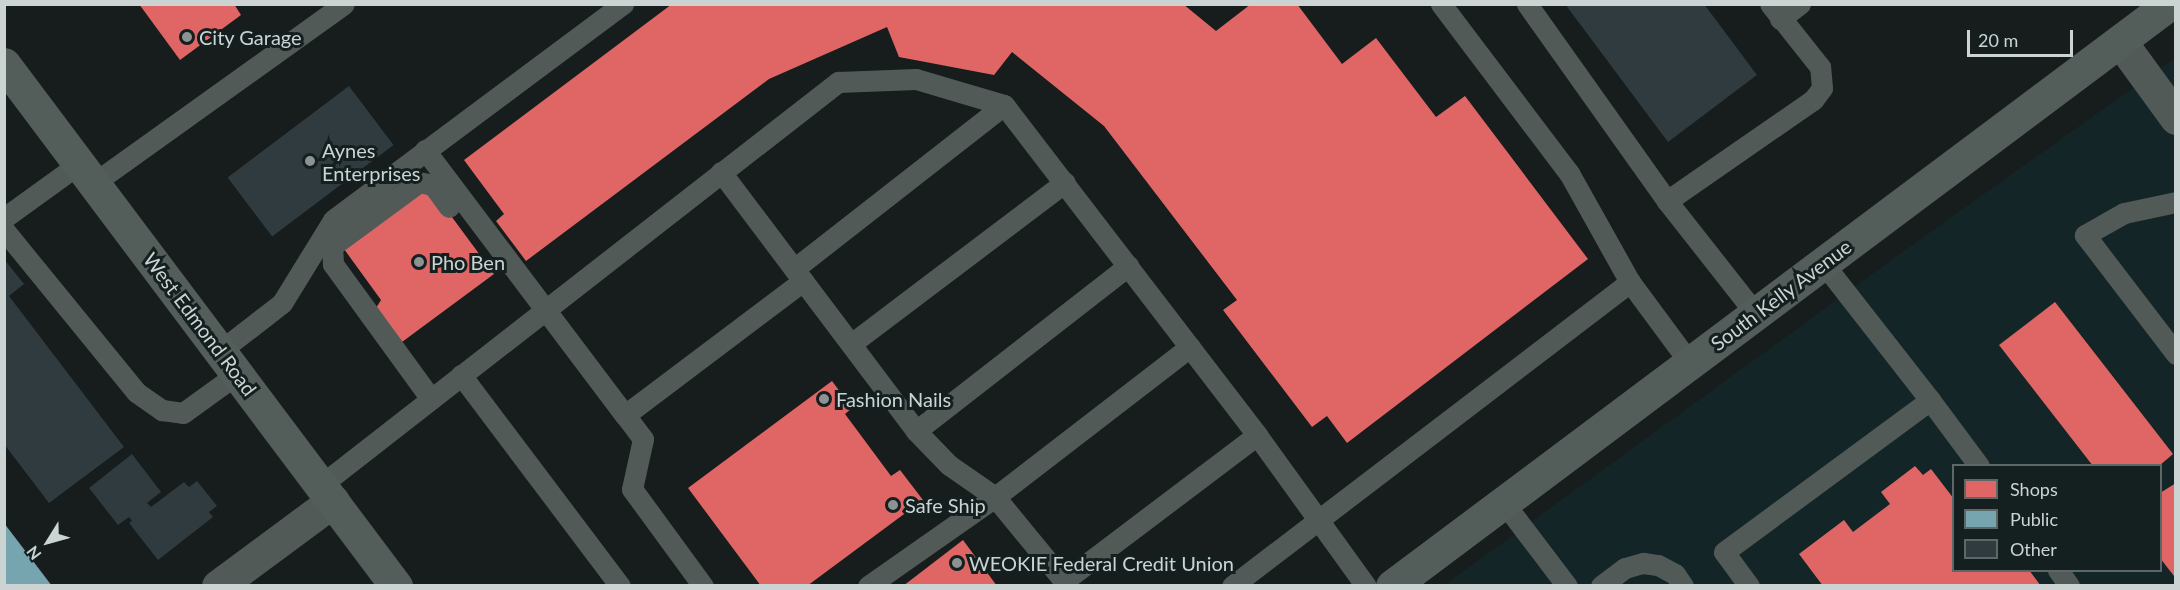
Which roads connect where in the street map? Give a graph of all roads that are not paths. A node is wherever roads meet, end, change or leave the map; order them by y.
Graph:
1 (344, 4) edge
2 (623, 4) edge
3 (1441, 4) edge
4 (1527, 4) edge
5 (1800, 4) edge
6 (2169, 5) edge
7 (1775, 12) edge
8 (2120, 41) junction
9 (7, 72) edge
10 (1004, 105) junction
11 (2175, 118) edge
12 (425, 150) junction
13 (721, 172) junction
14 (87, 173) junction
15 (1065, 182) junction
16 (1667, 201) junction
17 (2175, 202) edge
18 (4, 218) edge
19 (4, 230) edge
20 (1823, 263) junction
21 (1128, 266) junction
22 (799, 275) junction
23 (1630, 282) junction
24 (538, 314) junction
25 (1756, 314) junction
26 (851, 344) junction
27 (1190, 347) junction
28 (2175, 354) edge
29 (229, 362) junction
30 (1690, 363) junction
31 (461, 375) junction
32 (431, 399) junction
33 (1930, 400) junction
34 (625, 415) junction
35 (916, 431) junction
36 (1257, 435) junction
37 (1978, 464) edge
38 (327, 493) junction
39 (995, 497) junction
40 (1504, 503) junction
41 (1320, 518) junction
42 (2059, 572) edge
43 (1066, 583) edge
44 (218, 585) edge
45 (396, 585) edge
46 (620, 585) edge
47 (703, 585) edge
48 (868, 585) edge
49 (1232, 585) edge
50 (1366, 585) edge
51 (1392, 585) edge
52 (1567, 585) edge
53 (1601, 585) edge
54 (1683, 585) edge
55 (1749, 585) edge
56 (2069, 585) edge

1 - 14 lane
2 - 12 lane
3 - 23 lane
4 - 16 lane
5 - 7 lane
6 - 8 main road, South Kelly Avenue
7 - 16 lane
8 - 11 street
8 - 20 main road, South Kelly Avenue
9 - 14 main road, West Edmond Road
10 - 13 lane
10 - 15 lane
10 - 22 lane
12 - 24 lane
12 - 29 lane
13 - 22 lane
13 - 24 lane
14 - 18 lane
14 - 29 main road, West Edmond Road
15 - 21 lane
15 - 26 lane
16 - 25 lane
17 - 28 lane
19 - 29 lane
20 - 25 main road, South Kelly Avenue
20 - 33 lane
21 - 27 lane
21 - 35 lane
22 - 26 lane
22 - 34 lane
23 - 30 lane
23 - 41 lane
24 - 31 lane
24 - 32 lane
24 - 34 lane
25 - 30 main road, South Kelly Avenue
26 - 35 lane
27 - 36 lane
27 - 39 lane
29 - 38 main road, West Edmond Road
30 - 40 main road, South Kelly Avenue
31 - 32 lane
31 - 46 lane
32 - 38 lane
33 - 37 lane
33 - 55 lane
34 - 47 lane
35 - 39 lane
36 - 41 lane
36 - 43 lane
38 - 44 street
38 - 45 main road, West Edmond Road
39 - 43 lane
39 - 48 lane
40 - 51 main road, South Kelly Avenue
40 - 52 lane
41 - 49 lane
41 - 50 lane
42 - 56 lane
53 - 54 lane

